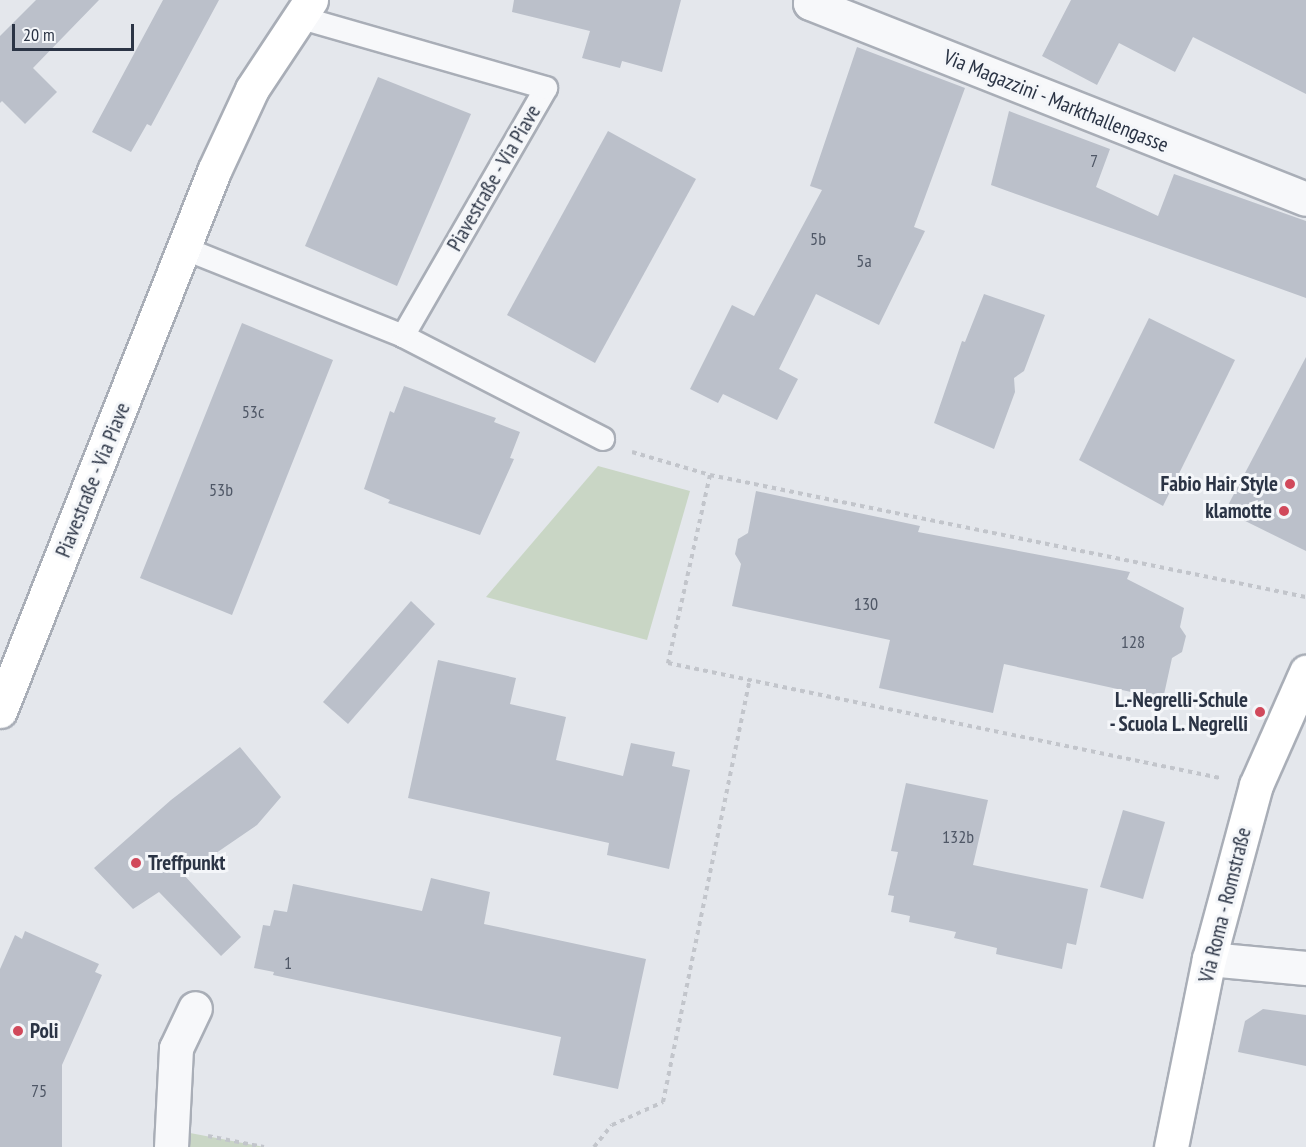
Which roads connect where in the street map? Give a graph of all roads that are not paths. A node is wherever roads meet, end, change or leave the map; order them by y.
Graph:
1 (811, 0) edge
2 (304, 8) edge
3 (1306, 199) edge
4 (181, 247) junction
5 (403, 336) junction
6 (603, 439) road end
7 (1306, 672) edge
8 (0, 711) edge
9 (1209, 959) junction
10 (1306, 968) edge
11 (195, 1008) dead end
12 (171, 1147) edge
13 (1171, 1147) edge

1 - 3 street, Via Magazzini - Markthallengasse
2 - 4 main road, Piavestraße - Via Piave
2 - 5 lane, Piavestraße - Via Piave
4 - 5 lane
4 - 8 main road, Piavestraße - Via Piave
5 - 6 lane
7 - 9 main road, Via Roma - Romstraße
9 - 10 street
9 - 13 main road, Via Roma - Romstraße
11 - 12 street

